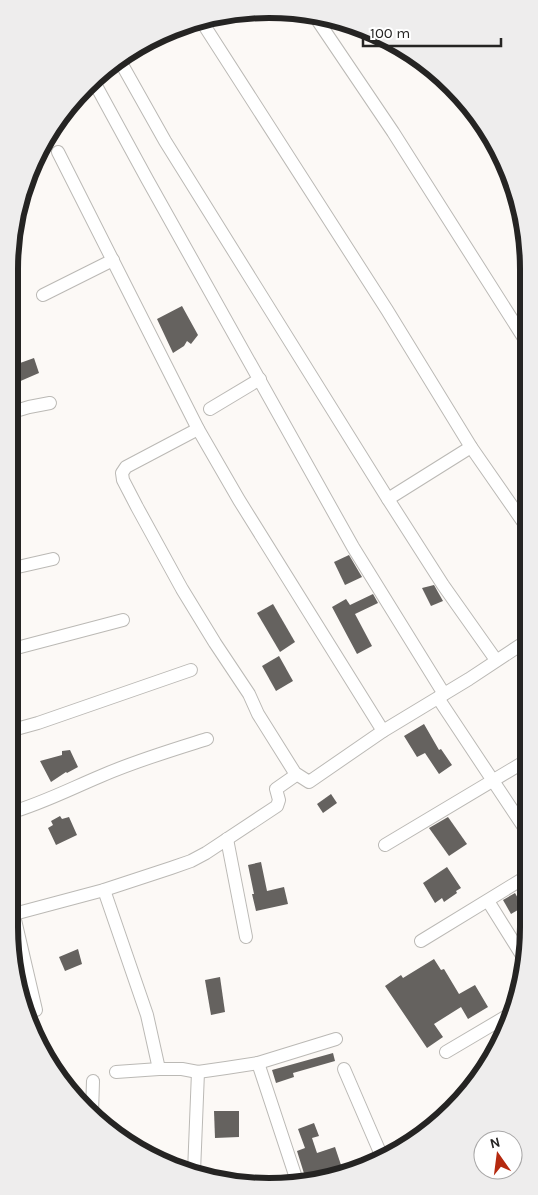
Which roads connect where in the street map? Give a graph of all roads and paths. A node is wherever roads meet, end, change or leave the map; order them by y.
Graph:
1 (319, 22) edge
2 (204, 26) edge
3 (122, 65) edge
4 (96, 86) edge
5 (58, 152) dead end
6 (113, 260) junction
7 (44, 295) dead end
8 (520, 332) edge
9 (260, 379) junction
10 (50, 403) dead end
11 (210, 409) dead end
12 (18, 410) edge
13 (198, 429) junction
14 (471, 447) junction
15 (388, 499) junction
16 (520, 517) edge
17 (53, 559) dead end
18 (18, 567) edge
19 (123, 620) dead end
20 (520, 645) edge
21 (18, 648) edge
22 (496, 660) junction
23 (191, 670) dead end
24 (441, 696) junction
25 (18, 729) edge
26 (382, 731) junction
27 (207, 739) dead end
28 (520, 765) edge
29 (294, 776) junction
30 (493, 782) junction
31 (18, 811) edge
32 (520, 822) edge
33 (227, 839) junction
34 (385, 845) dead end
35 (520, 880) edge
36 (104, 890) junction
37 (488, 900) junction
38 (18, 913) edge
39 (18, 931) edge
40 (246, 937) dead end
41 (421, 941) dead end
42 (519, 950) edge
43 (36, 1010) dead end
44 (502, 1019) edge
45 (336, 1040) dead end
46 (446, 1052) dead end
47 (258, 1063) junction
48 (159, 1069) junction
49 (344, 1069) dead end
50 (116, 1072) dead end
51 (198, 1072) junction
52 (93, 1081) dead end
53 (92, 1105) edge
54 (380, 1152) edge
55 (194, 1166) edge
56 (295, 1176) edge

1 - 8 street
2 - 14 street
3 - 15 street
4 - 9 street
5 - 6 street
6 - 7 street
6 - 13 street
9 - 11 street
9 - 24 street
10 - 12 street
13 - 26 street
13 - 29 street
14 - 15 street
14 - 16 street
15 - 22 street
17 - 18 street
19 - 21 street
20 - 22 street
22 - 24 street
23 - 25 street
24 - 26 street
24 - 30 street
26 - 29 street
27 - 31 street
28 - 30 street
29 - 33 street
30 - 32 street
30 - 34 street
33 - 36 street
33 - 40 street
35 - 37 street
36 - 38 street
36 - 48 street
37 - 41 street
37 - 42 street
39 - 43 street
44 - 46 street
45 - 47 street
47 - 51 street
47 - 56 street
48 - 50 street
48 - 51 street
49 - 54 street
51 - 55 street
52 - 53 street

